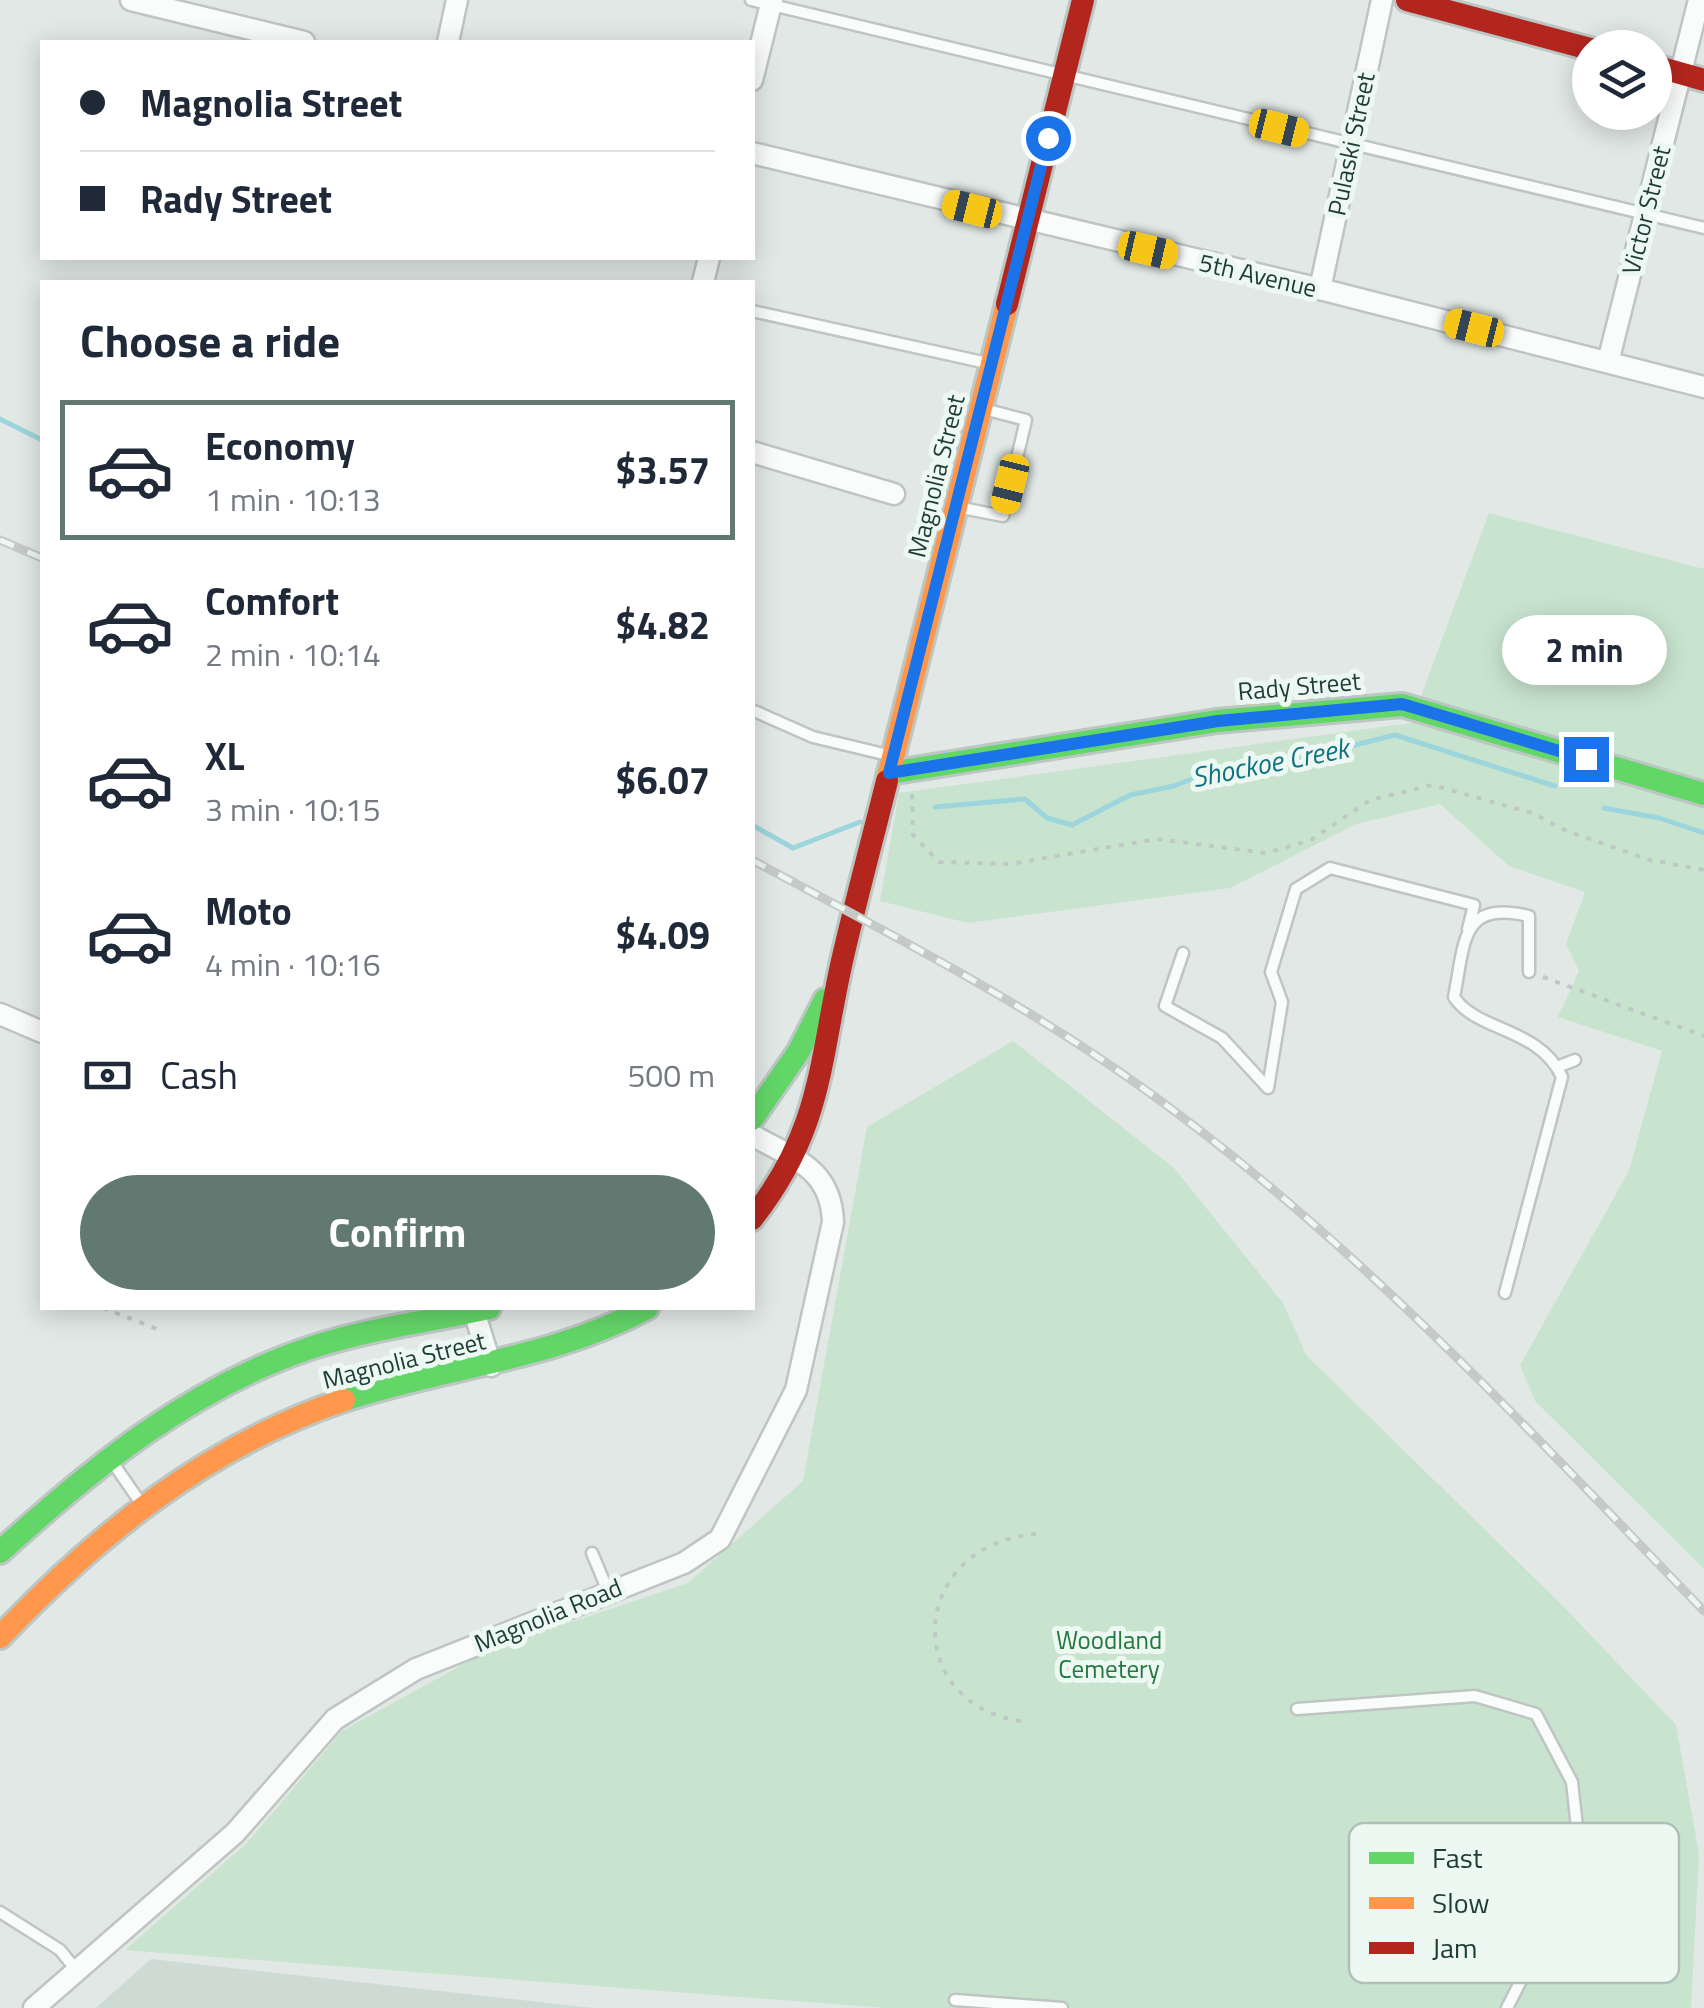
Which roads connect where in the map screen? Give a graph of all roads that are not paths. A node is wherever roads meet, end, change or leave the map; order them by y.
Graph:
1 (457, 0) edge
2 (1082, 0) edge
3 (1382, 0) edge
4 (1407, 0) edge
5 (1698, 0) edge
6 (145, 2) edge
7 (765, 2) edge
8 (296, 40) edge
9 (448, 40) edge
10 (1572, 44) edge
11 (755, 62) edge
12 (1672, 71) edge
13 (1681, 73) junction
14 (1064, 74) junction
15 (1704, 80) edge
16 (1350, 146) junction
17 (755, 155) edge
18 (1646, 214) junction
19 (1027, 222) junction
20 (1704, 228) edge
21 (1320, 288) junction
22 (755, 312) edge
23 (1608, 362) junction
24 (992, 364) junction
25 (1704, 387) edge
26 (982, 408) junction
27 (755, 453) edge
28 (894, 494) dead end
29 (956, 507) junction
30 (755, 711) edge
31 (898, 766) junction
32 (1704, 794) edge
33 (1468, 929) junction
34 (1183, 953) dead end
35 (841, 965) junction
36 (1528, 972) road end
37 (0, 1014) edge
38 (40, 1031) edge
39 (1576, 1060) dead end
40 (1557, 1067) junction
41 (755, 1115) edge
42 (755, 1137) edge
43 (796, 1160) junction
44 (755, 1215) edge
45 (1505, 1293) dead end
46 (474, 1310) edge
47 (479, 1310) edge
48 (642, 1310) edge
49 (492, 1366) junction
50 (110, 1458) junction
51 (143, 1507) junction
52 (0, 1552) edge
53 (592, 1553) dead end
54 (608, 1590) junction
55 (0, 1638) edge
56 (1297, 1709) dead end
57 (1577, 1823) edge
58 (0, 1912) edge
59 (77, 1971) junction
60 (1520, 1983) edge
61 (955, 2000) dead end
62 (34, 2008) edge
63 (1062, 2008) edge
64 (1507, 2008) edge

1 - 9 street
2 - 14 main road, Magnolia Street
3 - 16 street, Pulaski Street
4 - 10 main road
5 - 13 street, Victor Street
6 - 8 street
7 - 11 street
7 - 14 lane
12 - 13 main road
13 - 15 main road
13 - 18 street, Victor Street
14 - 16 lane
14 - 19 main road, Magnolia Street
16 - 18 lane
16 - 21 street, Pulaski Street
17 - 19 street, 5th Avenue
18 - 20 lane
18 - 23 street, Victor Street
19 - 21 street, 5th Avenue
19 - 24 main road, Magnolia Street
21 - 23 street, 5th Avenue
22 - 24 lane
23 - 25 street, 5th Avenue
24 - 26 main road, Magnolia Street
26 - 29 main road, Magnolia Street
26 - 29 lane
27 - 28 street
29 - 31 main road, Magnolia Street
30 - 31 lane
31 - 32 main road, Rady Street
31 - 35 main road, Magnolia Street
33 - 34 lane
33 - 36 lane
33 - 40 lane
35 - 41 main road, Magnolia Street
35 - 43 main road, Magnolia Street
37 - 38 street
39 - 40 lane
40 - 45 lane
42 - 43 street, Magnolia Road
43 - 44 main road, Magnolia Street
43 - 54 street, Magnolia Road
46 - 50 main road, Magnolia Street
47 - 49 street
48 - 49 main road, Magnolia Street
49 - 51 main road, Magnolia Street
50 - 51 lane
50 - 52 main road, Magnolia Street
51 - 55 main road, Magnolia Street
53 - 54 lane
54 - 59 street, Magnolia Road
56 - 57 lane
58 - 59 lane
59 - 62 street, Magnolia Road
60 - 64 lane
61 - 63 lane

